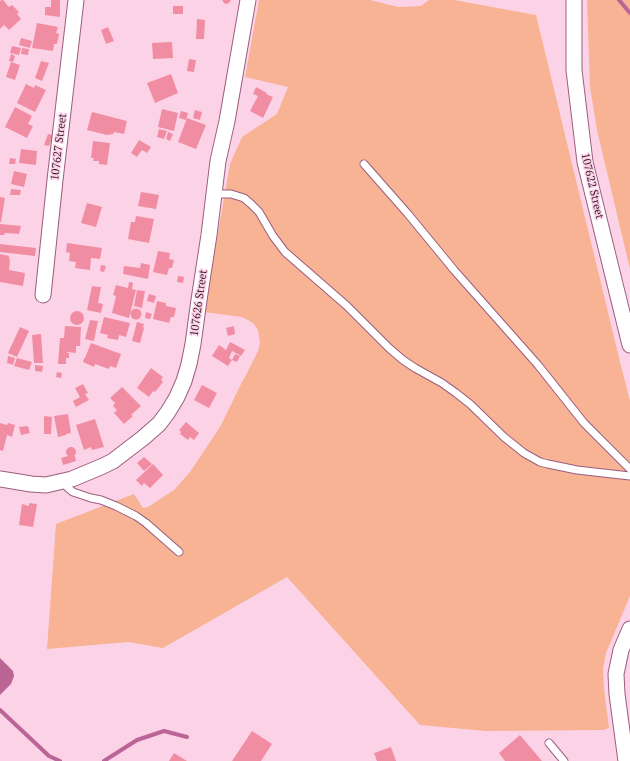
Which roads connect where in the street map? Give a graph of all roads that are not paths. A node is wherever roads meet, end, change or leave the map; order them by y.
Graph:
1 (76, 0) edge
2 (248, 0) edge
3 (574, 0) edge
4 (364, 164) dead end
5 (214, 194) junction
6 (43, 294) dead end
7 (630, 345) edge
8 (630, 468) edge
9 (630, 476) edge
10 (0, 479) edge
11 (65, 481) junction
12 (179, 552) dead end
13 (630, 629) edge
14 (625, 727) edge
15 (549, 743) dead end
16 (564, 761) edge
17 (626, 761) edge

1 - 6 street, 107627 Street
2 - 5 street, 107626 Street
3 - 7 street, 107622 Street
4 - 8 lane
5 - 9 lane
5 - 11 street, 107626 Street
10 - 11 street, 107626 Street
11 - 12 lane
13 - 14 street
14 - 17 street
15 - 16 lane

